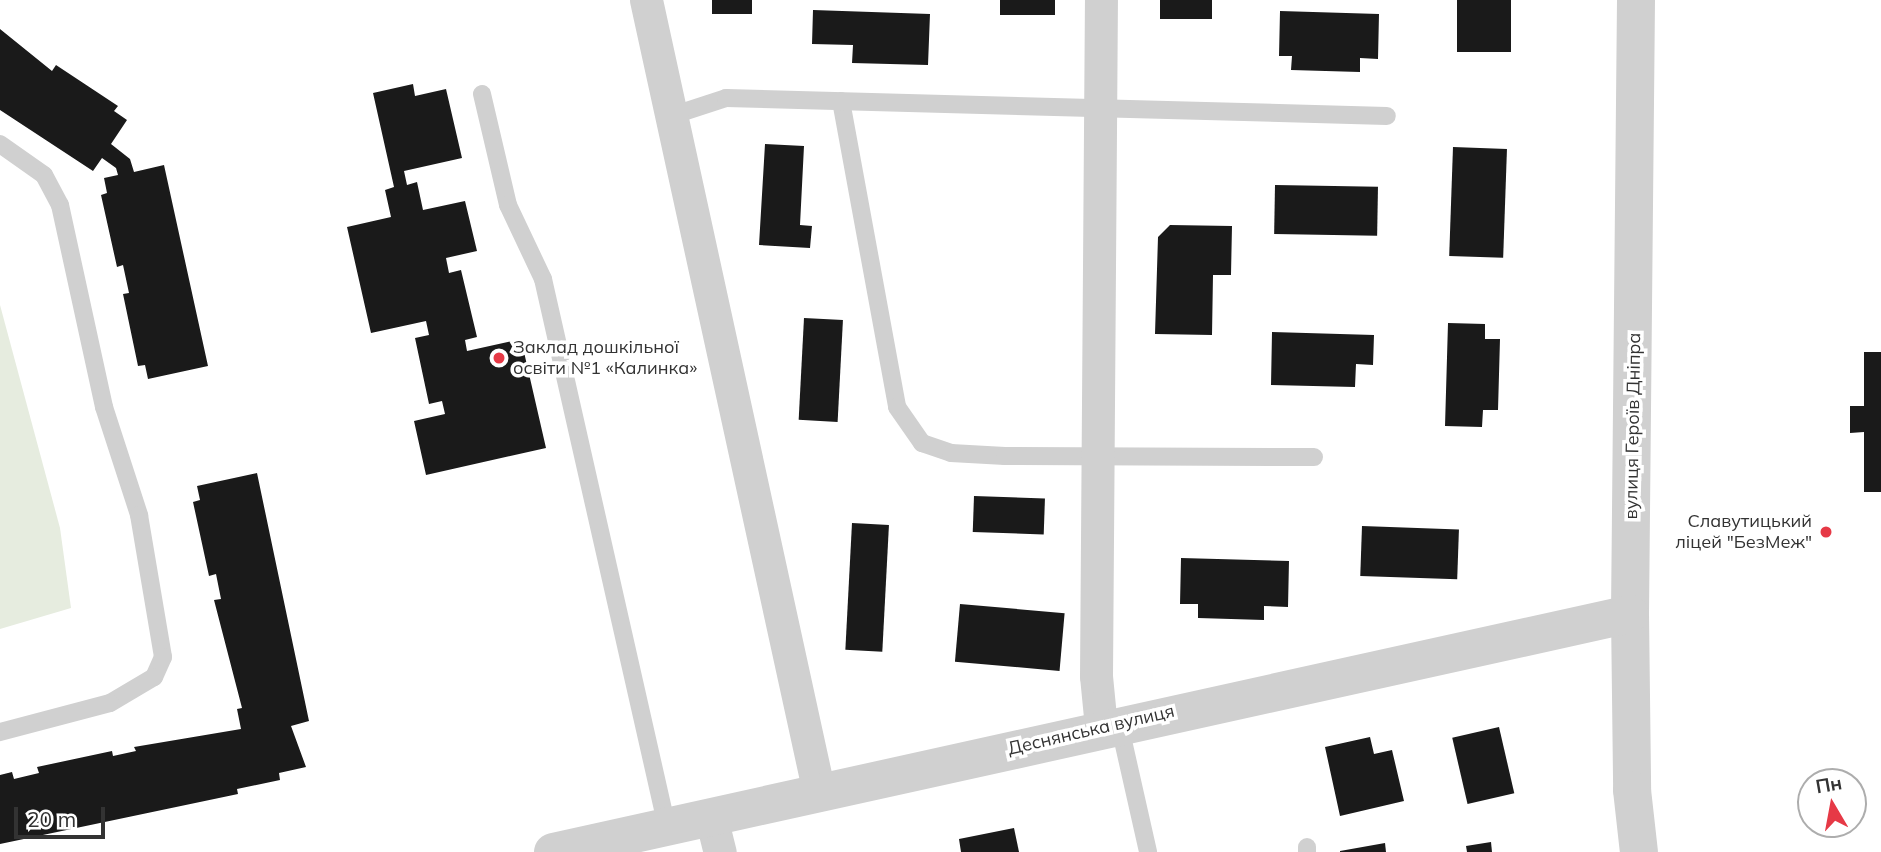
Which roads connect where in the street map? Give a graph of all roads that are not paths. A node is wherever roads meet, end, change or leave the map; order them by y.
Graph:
1 (646, 0) edge
2 (1101, 0) edge
3 (1636, 0) edge
4 (482, 94) dead end
5 (841, 101) junction
6 (1101, 111) junction
7 (671, 116) junction
8 (1387, 116) dead end
9 (0, 145) edge
10 (1100, 456) junction
11 (1314, 457) dead end
12 (1630, 614) junction
13 (1110, 725) junction
14 (0, 732) edge
15 (819, 793) junction
16 (667, 827) junction
17 (716, 835) edge
18 (554, 852) edge
19 (1148, 852) edge
20 (1639, 852) edge

1 - 7 street
2 - 6 street
3 - 12 street, вулиця Героїв Дніпра
4 - 16 lane
5 - 6 lane
5 - 7 lane
5 - 10 lane
6 - 8 lane
6 - 10 street
7 - 15 street
9 - 14 lane
10 - 11 lane
10 - 13 street
12 - 13 street, Деснянська вулиця
12 - 20 street, вулиця Героїв Дніпра
13 - 15 street, Деснянська вулиця
13 - 19 lane
15 - 17 street, Деснянська вулиця
16 - 17 street, Деснянська вулиця
16 - 18 street, Деснянська вулиця

